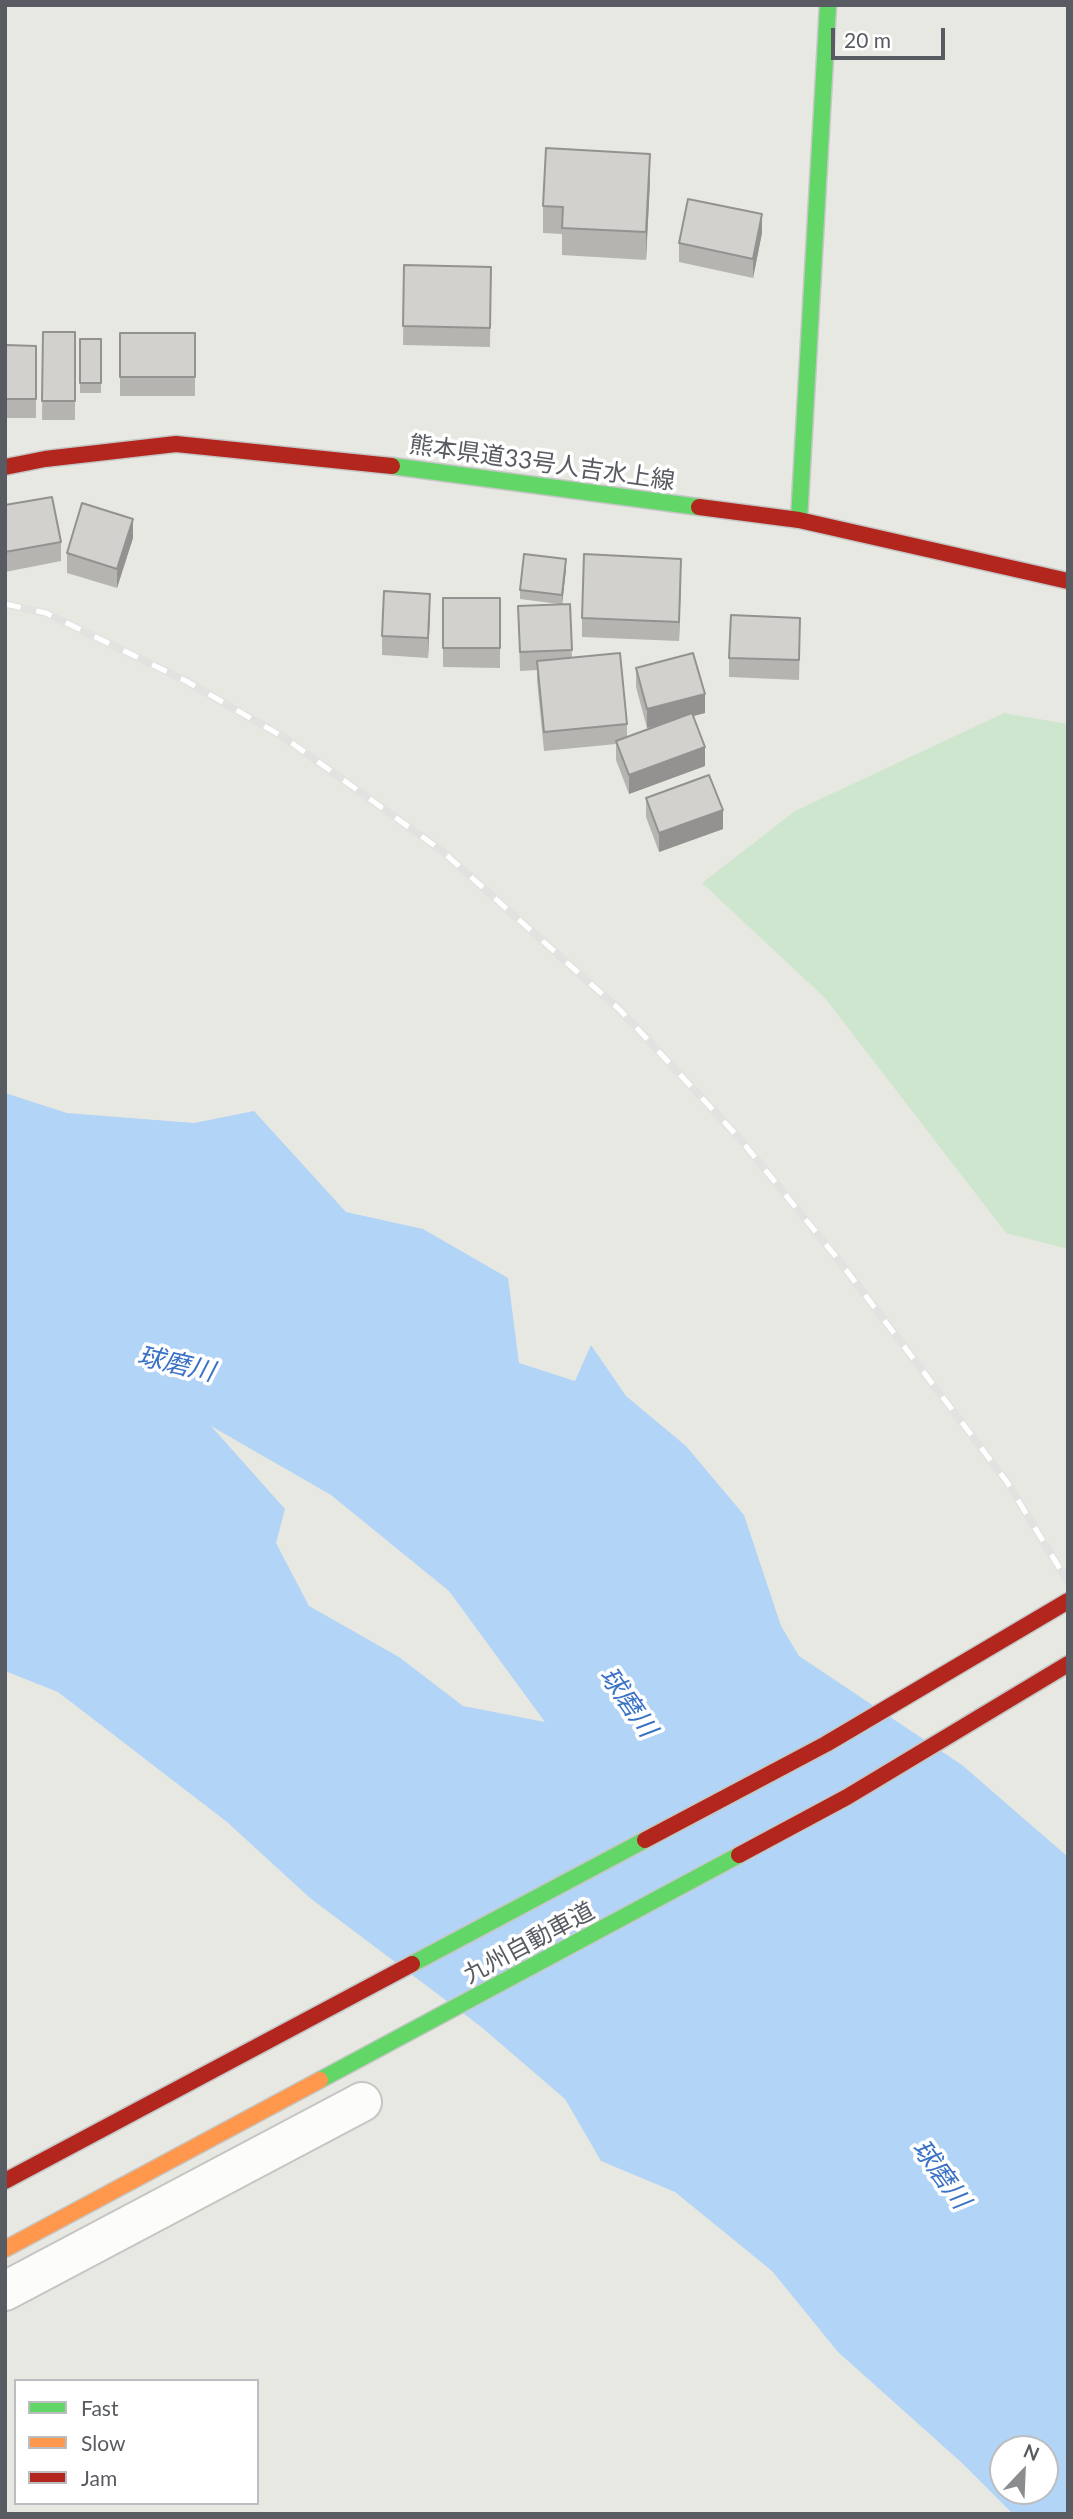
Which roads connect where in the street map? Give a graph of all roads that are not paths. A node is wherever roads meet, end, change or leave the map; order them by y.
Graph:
1 (828, 5) edge
2 (5, 467) edge
3 (799, 520) junction
4 (1068, 581) edge
5 (1068, 1601) edge
6 (1068, 1664) edge
7 (362, 2102) dead end
8 (5, 2181) edge
9 (5, 2249) edge
10 (5, 2291) edge

1 - 3 main road
2 - 3 main road, 熊本県道33号人吉水上線
3 - 4 main road, 熊本県道33号人吉水上線
5 - 8 main road, 九州自動車道
6 - 9 main road, 九州自動車道
7 - 10 street

